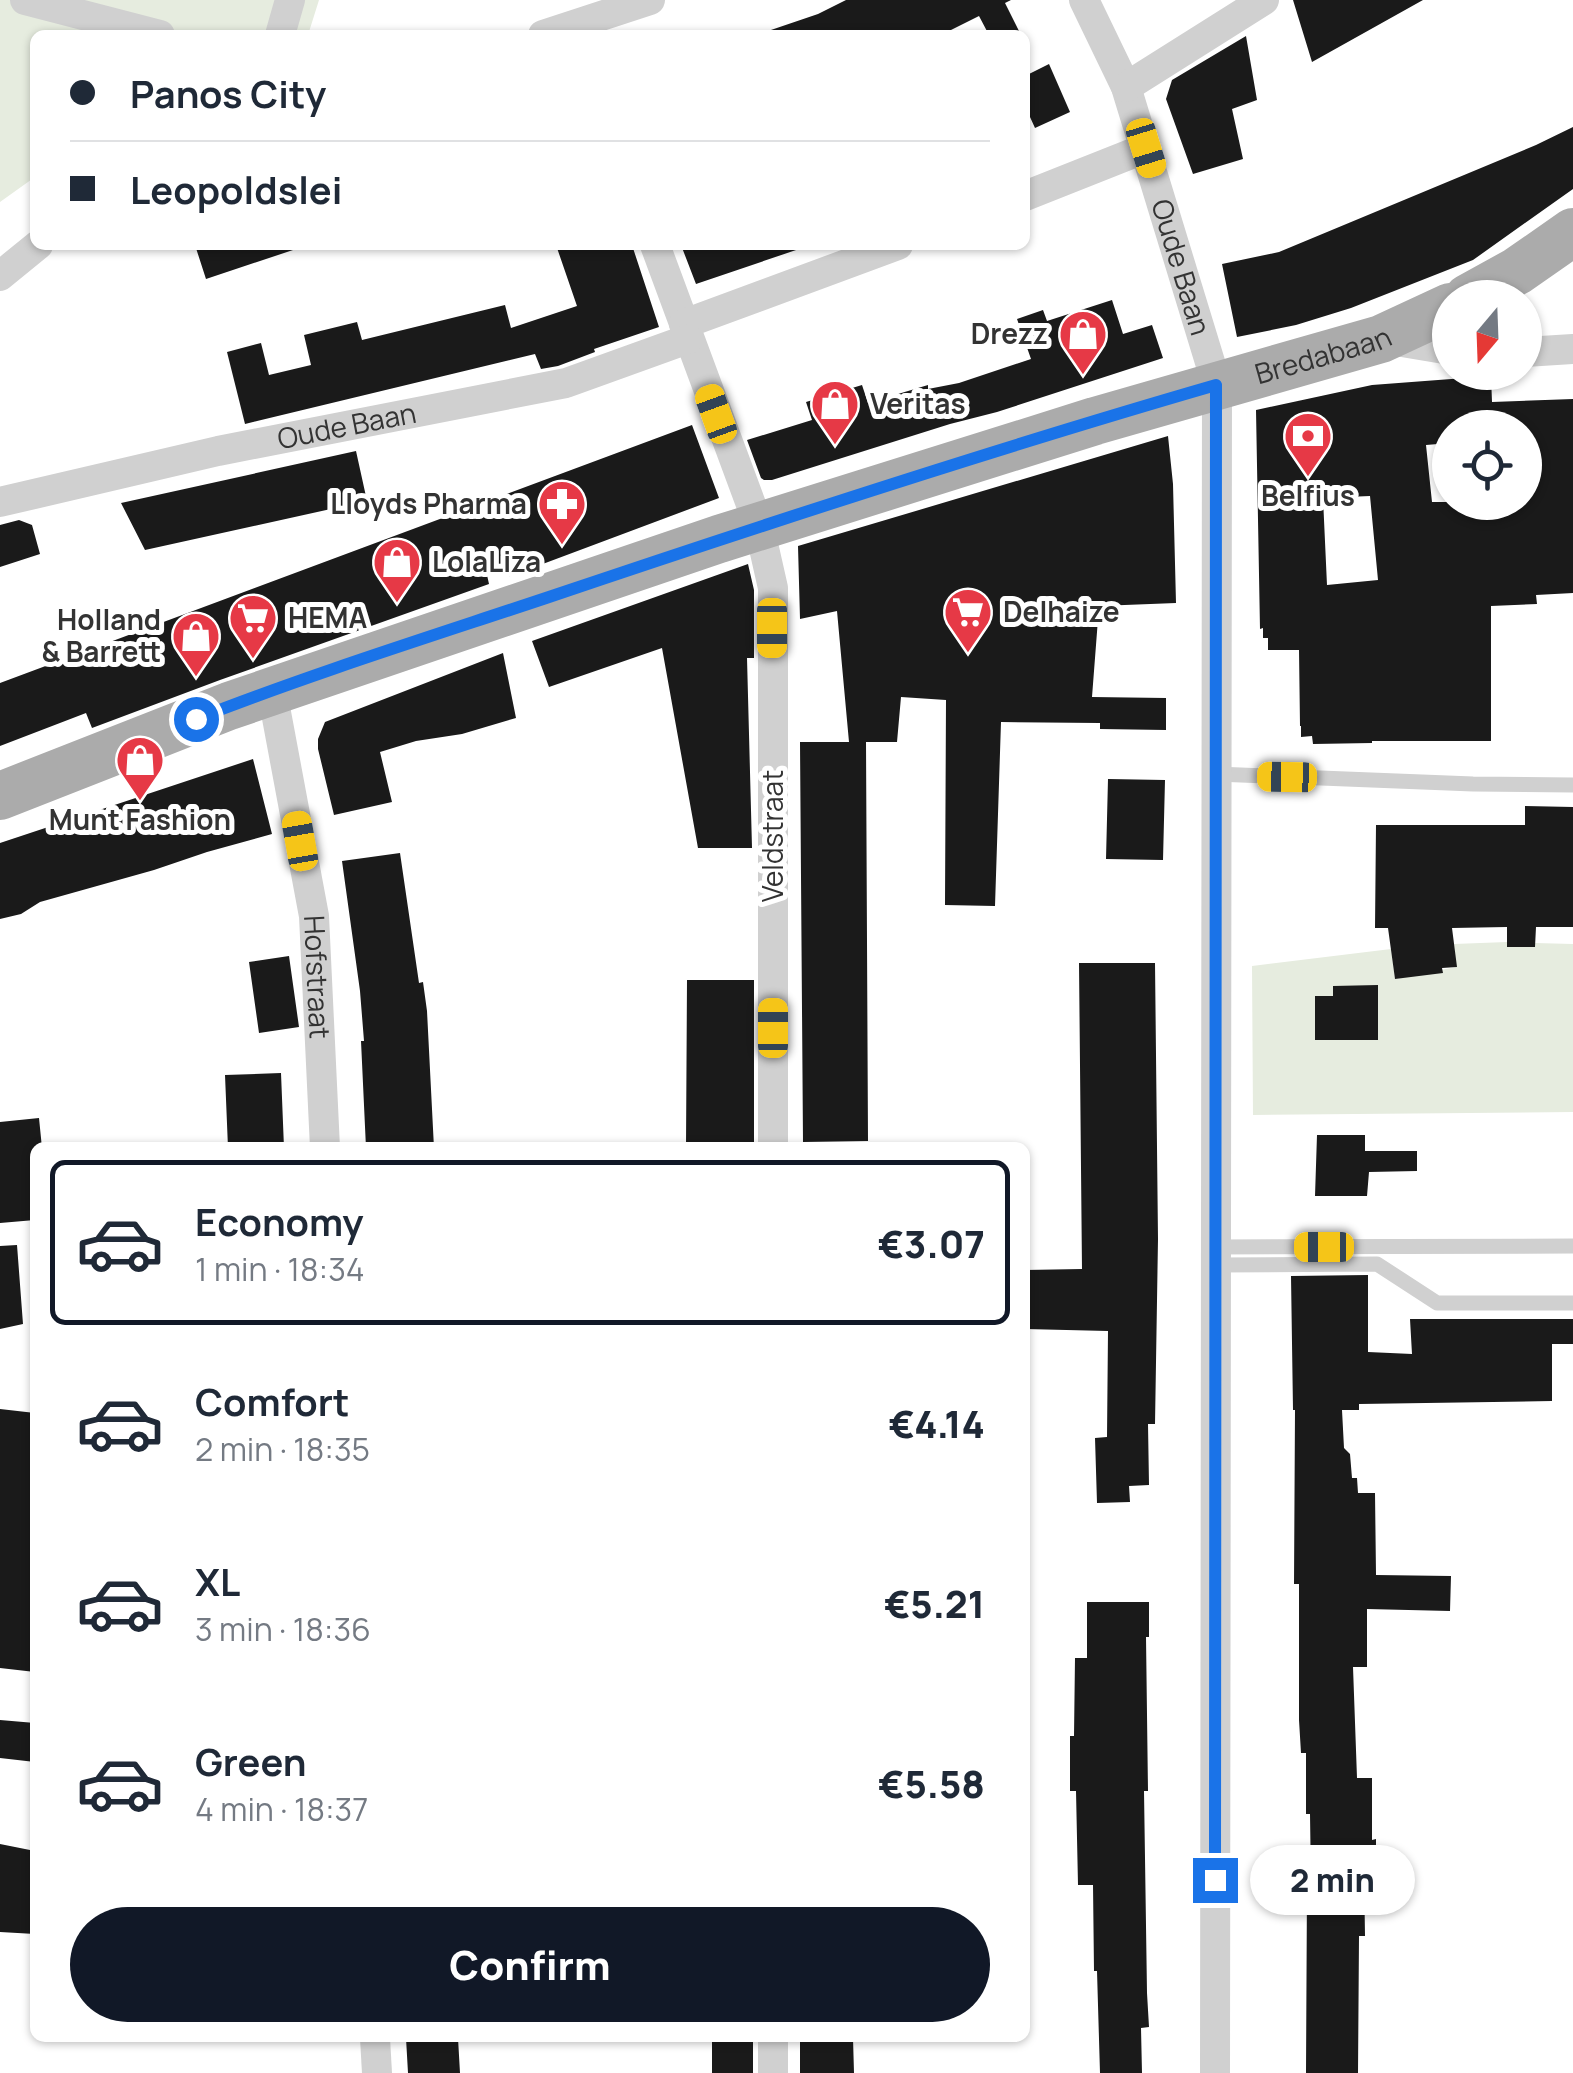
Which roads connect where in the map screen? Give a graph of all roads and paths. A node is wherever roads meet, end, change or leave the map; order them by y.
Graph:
1 (25, 0) edge
2 (290, 0) edge
3 (650, 0) edge
4 (1084, 0) edge
5 (1264, 0) edge
6 (579, 29) edge
7 (141, 30) edge
8 (281, 30) edge
9 (1126, 87) junction
10 (1146, 148) junction
11 (1030, 194) edge
12 (1573, 232) edge
13 (32, 250) edge
14 (657, 250) edge
15 (886, 250) edge
16 (0, 276) edge
17 (1501, 280) edge
18 (1432, 315) edge
19 (686, 332) junction
20 (1381, 339) junction
21 (1432, 347) edge
22 (1573, 350) edge
23 (1542, 351) edge
24 (1216, 385) junction
25 (0, 502) edge
26 (758, 526) junction
27 (272, 691) junction
28 (1216, 774) junction
29 (1573, 785) edge
30 (0, 796) edge
31 (324, 1142) edge
32 (773, 1142) edge
33 (1573, 1246) edge
34 (1215, 1256) junction
35 (1573, 1302) edge
36 (375, 2042) edge
37 (773, 2042) edge
38 (377, 2073) edge
39 (773, 2073) edge
40 (1215, 2073) edge

1 - 7 street
2 - 8 street
3 - 6 street
4 - 9 street, Oude Baan
5 - 9 street
9 - 10 street, Oude Baan
10 - 11 street
10 - 24 street, Oude Baan
12 - 17 main road
13 - 16 street
14 - 19 street, Veldstraat
15 - 19 street, Oude Baan
18 - 20 main road, Bredabaan
19 - 25 street, Oude Baan
19 - 26 street, Veldstraat
20 - 21 street
20 - 24 main road, Bredabaan
22 - 23 street
24 - 26 main road, Bredabaan
24 - 28 street, Oude Baan
26 - 27 main road, Bredabaan
26 - 32 street, Veldstraat
27 - 30 main road, Bredabaan
27 - 31 street, Hofstraat
28 - 29 lane
28 - 34 street, Oude Baan
33 - 34 lane
34 - 35 lane
34 - 40 street, Oude Baan
36 - 38 street
37 - 39 street

